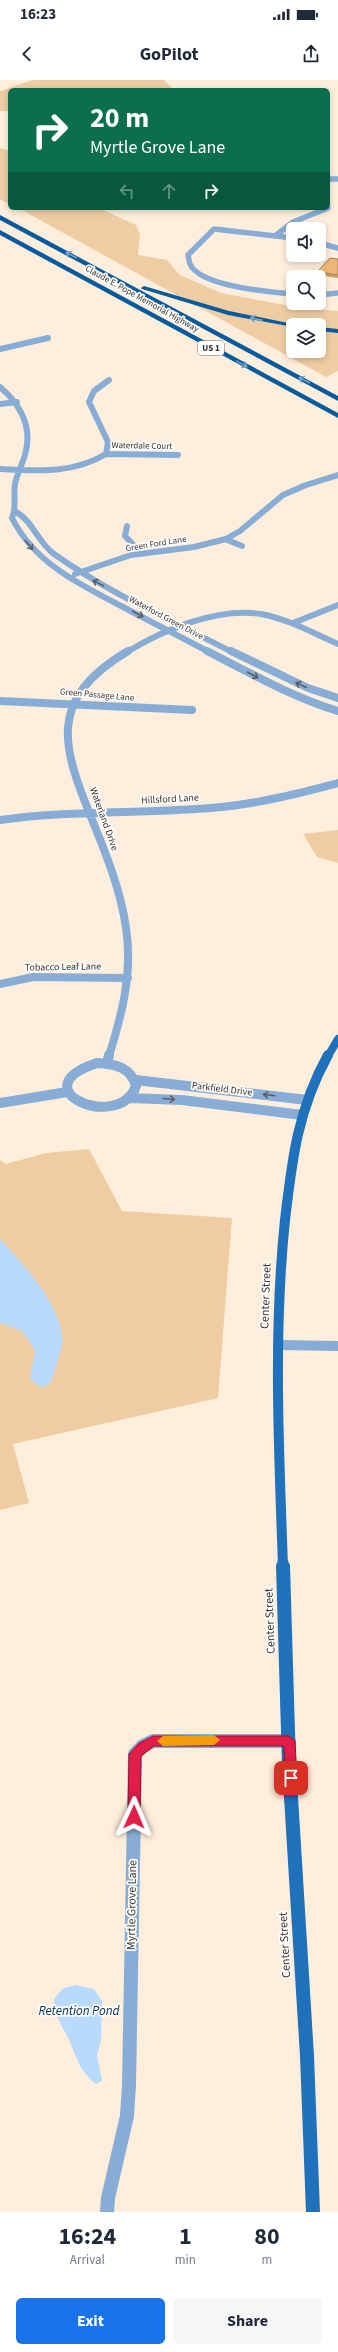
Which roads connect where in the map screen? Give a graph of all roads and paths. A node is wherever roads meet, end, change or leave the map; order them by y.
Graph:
1 (325, 210) edge
2 (0, 218) edge
3 (0, 232) edge
4 (275, 236) junction
5 (286, 237) edge
6 (326, 245) edge
7 (338, 248) edge
8 (105, 274) junction
9 (286, 293) edge
10 (338, 293) edge
11 (326, 294) edge
12 (286, 323) edge
13 (326, 330) edge
14 (338, 331) edge
15 (48, 338) dead end
16 (0, 349) edge
17 (109, 380) dead end
18 (0, 387) edge
19 (338, 399) edge
20 (17, 402) junction
21 (0, 404) edge
22 (338, 416) edge
23 (106, 454) junction
24 (178, 455) dead end
25 (0, 469) edge
26 (19, 470) junction
27 (338, 475) edge
28 (16, 512) junction
29 (126, 526) dead end
30 (225, 540) junction
31 (242, 546) dead end
32 (141, 553) junction
33 (80, 573) junction
34 (68, 577) junction
35 (338, 605) edge
36 (292, 623) junction
37 (183, 627) junction
38 (172, 632) junction
39 (338, 644) edge
40 (338, 698) edge
41 (0, 701) edge
42 (76, 703) junction
43 (192, 710) dead end
44 (338, 710) edge
45 (338, 783) edge
46 (89, 813) junction
47 (0, 820) edge
48 (128, 978) junction
49 (0, 984) edge
50 (338, 1038) edge
51 (107, 1063) junction
52 (136, 1080) junction
53 (67, 1092) junction
54 (130, 1098) junction
55 (307, 1100) junction
56 (0, 1103) edge
57 (302, 1115) junction
58 (279, 1345) junction
59 (338, 1346) edge
60 (289, 1741) junction
61 (107, 2212) edge
62 (313, 2212) edge

1 - 4 street
8 -> 2 highway, Claude E. Pope Memorial Highway / US 1
3 -> 22 highway, Claude E. Pope Memorial Highway / US 1
4 - 5 street
4 - 9 street
6 - 7 street
12 -> 8 highway
19 -> 8 highway, Claude E. Pope Memorial Highway / US 1
10 - 11 street
13 - 14 highway
15 - 16 street
17 - 23 street
18 - 20 street, Waterford Green Drive
20 - 21 street
20 - 26 street, Waterford Green Drive
23 - 24 street, Waterdale Court
23 - 26 street
25 - 26 street
26 - 28 street, Waterford Green Drive
27 - 30 street, Green Ford Lane
28 - 33 street, Waterford Green Drive
28 -> 34 street, Waterford Green Drive
29 - 32 street
30 - 31 street
30 - 32 street, Green Ford Lane
32 - 33 street, Green Ford Lane
33 - 34 street, Green Ford Lane
37 -> 33 street, Waterford Green Drive
34 -> 38 street, Waterford Green Drive
35 - 36 street
36 - 37 street, Waterland Drive
36 - 39 street, Waterland Drive
37 - 38 street, Waterland Drive
40 -> 37 street, Waterford Green Drive
38 - 42 street, Waterland Drive
38 -> 44 street, Waterford Green Drive
41 - 42 street, Green Passage Lane
42 - 43 street, Green Passage Lane
42 - 46 street, Waterland Drive
45 - 46 street, Hillsford Lane
46 - 47 street, Hillsford Lane
46 - 48 street, Waterland Drive
48 - 49 street, Tobacco Leaf Lane
48 - 51 street, Waterland Drive
50 - 55 main road, Center Street
51 - 52 street
51 - 53 street
52 - 54 street
55 -> 52 street, Parkfield Drive
53 - 54 street, Parkfield Drive
53 - 56 street
54 -> 57 street, Parkfield Drive
55 - 57 main road, Center Street
57 - 58 main road, Center Street
58 - 59 street
58 - 60 main road, Center Street
60 - 61 street, Myrtle Grove Lane
60 - 62 main road, Center Street

